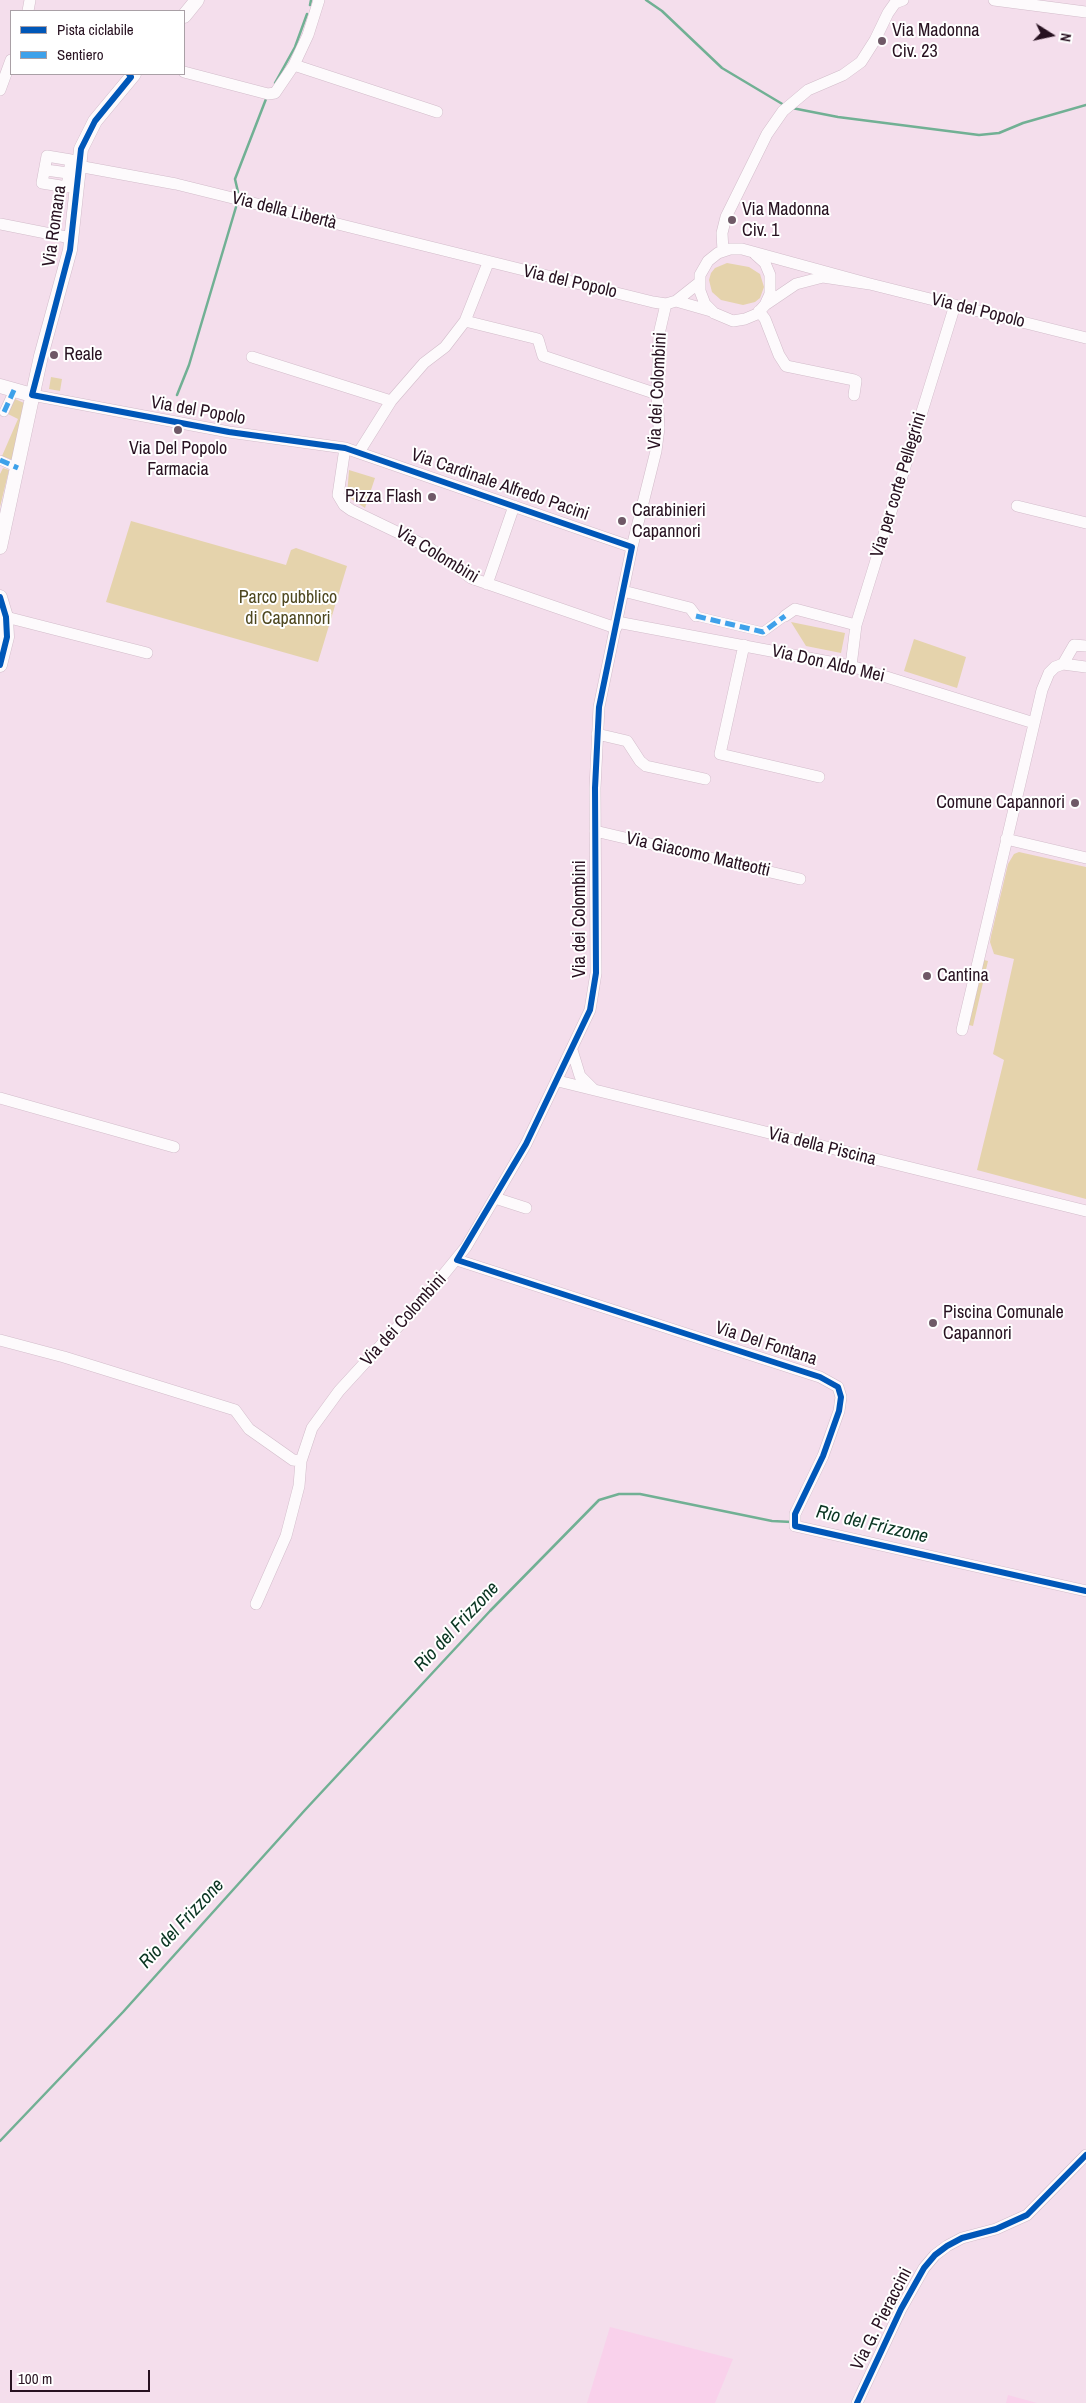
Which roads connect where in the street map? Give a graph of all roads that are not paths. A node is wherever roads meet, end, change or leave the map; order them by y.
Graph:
1 (197, 0) edge
2 (319, 0) edge
3 (994, 0) edge
4 (897, 1) edge
5 (1086, 12) edge
6 (185, 15) edge
7 (10, 63) edge
8 (294, 65) junction
9 (185, 72) edge
10 (131, 75) edge
11 (0, 90) edge
12 (437, 112) dead end
13 (46, 170) dead end
14 (75, 171) junction
15 (0, 224) edge
16 (71, 238) junction
17 (723, 251) junction
18 (754, 253) junction
19 (488, 263) junction
20 (700, 282) junction
21 (870, 284) junction
22 (671, 303) junction
23 (955, 305) junction
24 (762, 308) junction
25 (711, 311) junction
26 (465, 321) junction
27 (1086, 338) edge
28 (252, 357) dead end
29 (0, 386) edge
30 (14, 390) junction
31 (657, 394) junction
32 (32, 395) junction
33 (854, 395) dead end
34 (391, 401) junction
35 (4, 412) dead end
36 (345, 448) junction
37 (358, 452) junction
38 (0, 460) edge
39 (18, 468) junction
40 (514, 506) junction
41 (1017, 506) dead end
42 (1086, 523) edge
43 (0, 547) edge
44 (632, 547) junction
45 (487, 584) junction
46 (623, 591) junction
47 (0, 597) edge
48 (696, 616) joint
49 (785, 616) joint
50 (6, 617) junction
51 (856, 624) junction
52 (617, 625) junction
53 (744, 645) junction
54 (1086, 646) edge
55 (147, 653) dead end
56 (1063, 664) junction
57 (0, 665) edge
58 (851, 666) junction
59 (1086, 667) edge
60 (1034, 723) junction
61 (597, 734) junction
62 (819, 777) dead end
63 (705, 779) dead end
64 (595, 831) junction
65 (1006, 840) junction
66 (1086, 858) edge
67 (800, 879) dead end
68 (962, 1030) dead end
69 (572, 1050) junction
70 (558, 1081) junction
71 (604, 1094) junction
72 (0, 1098) edge
73 (174, 1147) dead end
74 (496, 1198) junction
75 (526, 1208) dead end
76 (1086, 1211) edge
77 (457, 1260) junction
78 (0, 1340) edge
79 (301, 1461) junction
80 (1086, 1591) edge
81 (256, 1604) dead end
82 (1086, 2155) edge
83 (857, 2403) edge

1 - 6 street
2 - 8 street
3 - 5 street
4 - 17 street
7 - 11 street
8 - 9 street
8 - 12 street
10 - 14 street, Via Romana
13 - 14 street, Via della Libertà
14 - 16 street, Via Romana
14 - 19 street, Via della Libertà
15 - 16 street
16 - 32 street, Via Romana
17 - 18 street, Via del Popolo
17 - 20 street
18 - 21 street, Via del Popolo
18 - 24 street
19 - 22 street, Via del Popolo
19 - 26 street
20 - 22 street
20 - 25 street
21 - 23 street, Via del Popolo
21 - 24 street, Via del Popolo
22 - 25 street
22 - 31 street, Via dei Colombini
23 - 27 street, Via del Popolo
23 - 51 street, Via per corte Pellegrini
24 - 25 street, Via del Popolo
24 - 33 street
26 - 31 street
26 - 34 street
28 - 34 street
29 - 30 street
30 - 32 street
30 - 35 street
31 - 44 street, Via dei Colombini
32 - 36 street, Via del Popolo
32 - 39 street, Via Romana
34 - 37 street
36 - 37 street, Via del Popolo
36 - 45 street, Via Colombini
37 - 40 street, Via Cardinale Alfredo Pacini
38 - 39 street
39 - 43 street, Via Romana
40 - 44 street, Via Cardinale Alfredo Pacini
40 - 45 street
41 - 42 street
44 - 46 street, Via dei Colombini
45 - 52 street, Via Colombini
46 - 48 street
46 - 52 street, Via dei Colombini
47 - 50 street
48 - 49 street
49 - 51 street
50 - 55 street
50 - 57 street
51 - 58 street, Via per corte Pellegrini
52 - 53 street, Via Don Aldo Mei
52 - 61 street, Via dei Colombini
53 - 58 street, Via Don Aldo Mei
53 - 62 street
54 - 56 street
56 - 59 street
56 - 60 street
58 - 60 street, Via Don Aldo Mei
60 - 65 street
61 - 63 street
61 - 64 street, Via dei Colombini
64 - 67 street, Via Giacomo Matteotti
64 - 69 street, Via dei Colombini
65 - 66 street
65 - 68 street
69 - 70 street, Via dei Colombini
69 - 71 street
70 - 71 street, Via della Piscina
70 - 74 street, Via dei Colombini
71 - 76 street, Via della Piscina
72 - 73 street
74 - 75 street
74 - 77 street, Via dei Colombini
77 - 79 street, Via dei Colombini
77 - 80 street, Via Del Fontana
78 - 79 street
79 - 81 street, Via dei Colombini
82 - 83 street, Via G. Pieraccini

